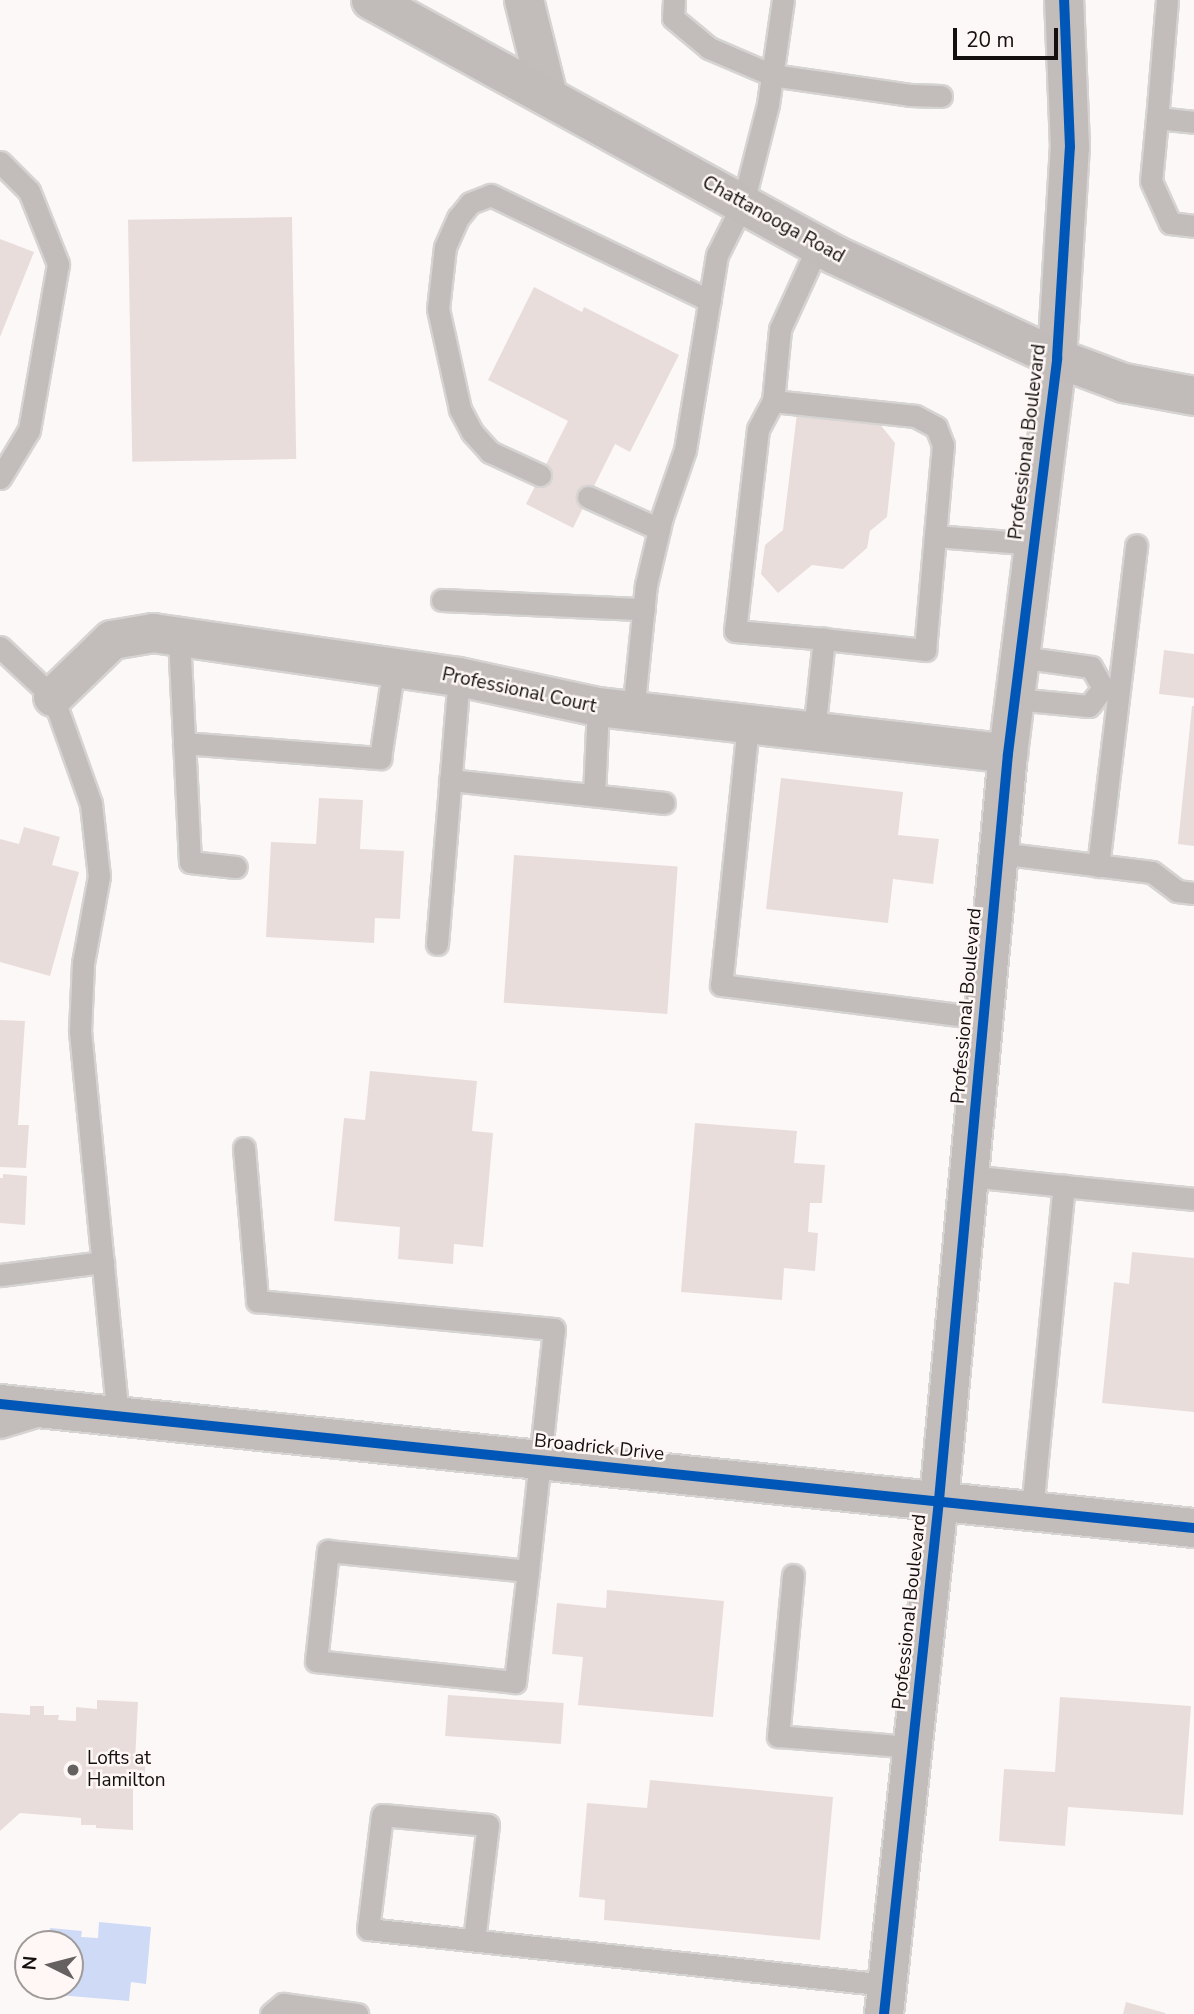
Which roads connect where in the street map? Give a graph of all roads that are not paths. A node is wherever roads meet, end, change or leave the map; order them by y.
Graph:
1 (371, 0) edge
2 (524, 0) edge
3 (674, 0) edge
4 (783, 0) edge
5 (1064, 0) edge
6 (1167, 0) edge
7 (772, 75) junction
8 (548, 96) junction
9 (941, 96) dead end
10 (1157, 118) junction
11 (1194, 122) edge
12 (0, 162) edge
13 (743, 203) junction
14 (1194, 226) edge
15 (818, 246) junction
16 (710, 301) junction
17 (1057, 358) junction
18 (1194, 396) edge
19 (773, 401) junction
20 (540, 475) dead end
21 (0, 478) edge
22 (588, 497) dead end
23 (659, 529) junction
24 (936, 536) junction
25 (1034, 544) junction
26 (1136, 545) dead end
27 (442, 600) dead end
28 (644, 609) junction
29 (179, 637) junction
30 (824, 639) junction
31 (0, 647) edge
32 (1020, 657) junction
33 (394, 667) junction
34 (459, 677) junction
35 (1111, 688) junction
36 (53, 697) junction
37 (1015, 699) junction
38 (616, 709) junction
39 (748, 725) junction
40 (814, 732) junction
41 (184, 743) junction
42 (1008, 754) junction
43 (450, 780) junction
44 (594, 795) junction
45 (664, 803) dead end
46 (999, 853) junction
47 (1097, 866) junction
48 (236, 867) dead end
49 (1194, 893) edge
50 (437, 944) dead end
51 (984, 1018) junction
52 (243, 1148) dead end
53 (970, 1176) junction
54 (1064, 1186) junction
55 (1194, 1199) edge
56 (103, 1262) junction
57 (0, 1275) edge
58 (0, 1404) edge
59 (54, 1409) junction
60 (118, 1416) junction
61 (0, 1427) edge
62 (540, 1459) junction
63 (940, 1500) junction
64 (1031, 1510) junction
65 (1194, 1528) edge
66 (528, 1571) junction
67 (793, 1575) dead end
68 (912, 1747) junction
69 (474, 1940) junction
70 (885, 2000) edge
71 (271, 2014) edge
72 (357, 2014) edge

1 - 8 main road, Chattanooga Road
2 - 8 street
3 - 7 lane
4 - 7 lane
5 - 17 street, Professional Boulevard
6 - 10 lane
7 - 9 lane
7 - 13 lane
8 - 13 main road, Chattanooga Road
10 - 11 lane
10 - 14 lane
12 - 21 lane
13 - 15 main road, Chattanooga Road
13 - 16 lane
15 - 17 main road, Chattanooga Road
15 - 19 lane
16 - 20 lane
16 - 23 lane
17 - 18 main road, Chattanooga Road
17 - 25 street, Professional Boulevard
19 - 24 lane
19 - 30 lane
22 - 23 lane
23 - 28 lane
24 - 25 lane
24 - 30 lane
25 - 32 street, Professional Boulevard
26 - 35 lane
27 - 28 lane
28 - 38 lane
29 - 33 street, Professional Court
29 - 36 street, Professional Court
29 - 41 lane
30 - 40 lane
31 - 36 lane
32 - 35 lane
32 - 37 street, Professional Boulevard
33 - 34 street, Professional Court
33 - 41 lane
34 - 38 street, Professional Court
34 - 43 lane
35 - 37 lane
35 - 47 lane
36 - 56 lane
37 - 42 street, Professional Boulevard
38 - 39 street, Professional Court
38 - 44 lane
39 - 40 street, Professional Court
39 - 51 lane
40 - 42 street, Professional Court
41 - 48 lane
42 - 46 street, Professional Boulevard
43 - 44 lane
43 - 50 lane
44 - 45 lane
46 - 47 lane
46 - 51 street, Professional Boulevard
47 - 49 lane
51 - 53 street, Professional Boulevard
52 - 62 lane
53 - 54 lane
53 - 63 street, Professional Boulevard
54 - 55 lane
54 - 64 lane
56 - 57 lane
56 - 60 lane
58 - 59 street, Broadrick Drive
59 - 60 street, Broadrick Drive
59 - 61 lane
60 - 62 street, Broadrick Drive
62 - 63 street, Broadrick Drive
62 - 66 lane
63 - 64 street, Broadrick Drive
63 - 68 street, Professional Boulevard
64 - 65 street, Broadrick Drive
66 - 66 lane
67 - 68 lane
68 - 70 street, Professional Boulevard
69 - 69 lane
69 - 70 lane
71 - 72 lane

